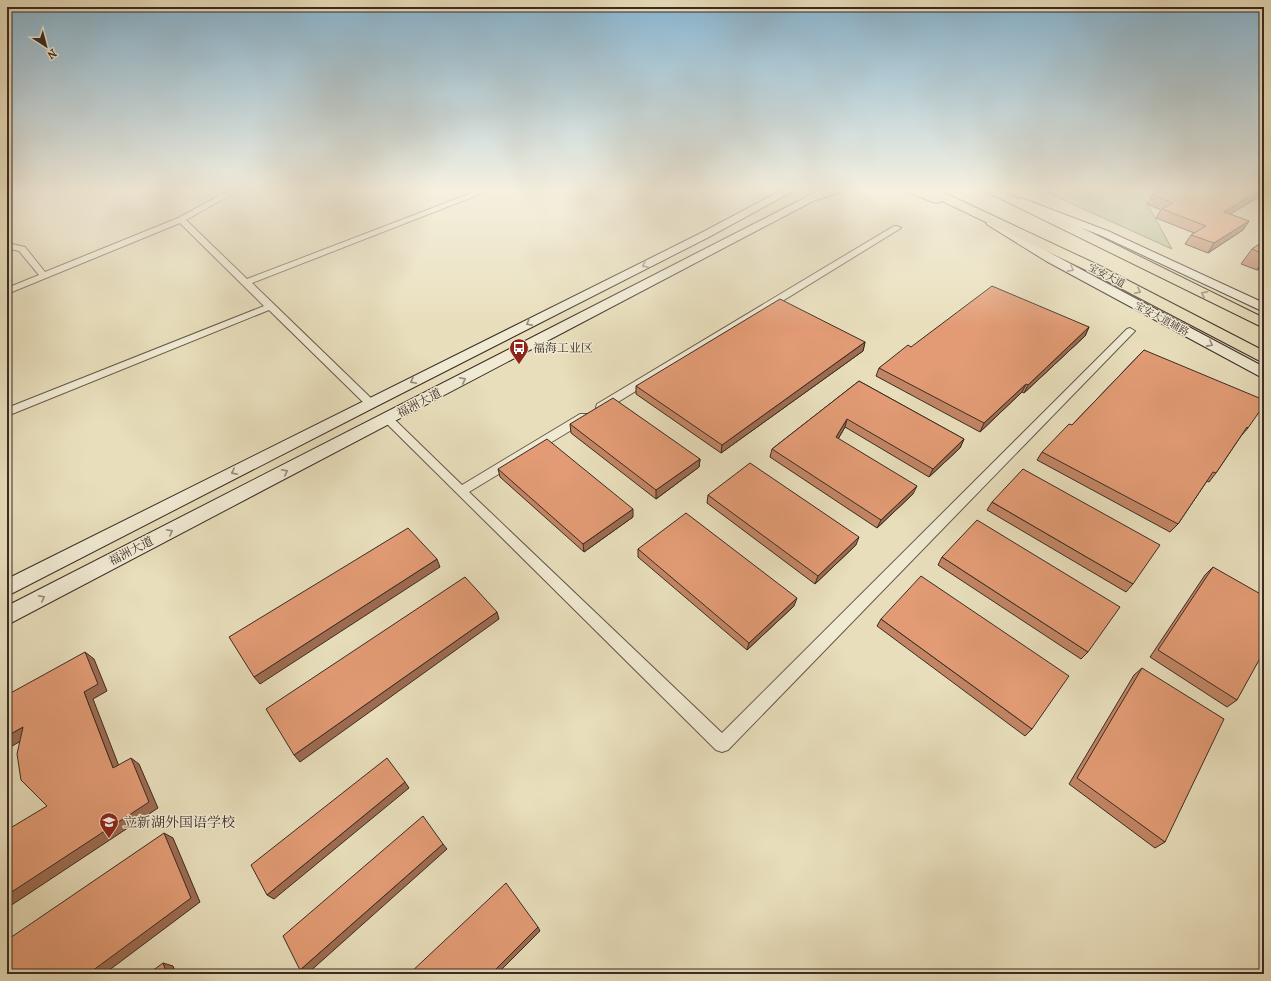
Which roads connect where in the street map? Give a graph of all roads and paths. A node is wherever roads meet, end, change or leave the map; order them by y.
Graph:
1 (145, 235) edge
2 (197, 235) edge
3 (370, 235) edge
4 (705, 235) edge
5 (741, 235) edge
6 (886, 235) edge
7 (1012, 235) edge
8 (1023, 235) edge
9 (1085, 235) edge
10 (1108, 235) edge
11 (7, 245) edge
12 (44, 276) junction
13 (247, 282) junction
14 (7, 291) edge
15 (271, 306) junction
16 (1264, 308) edge
17 (1264, 324) edge
18 (1130, 331) dead end
19 (1264, 357) edge
20 (1264, 373) edge
21 (370, 402) junction
22 (7, 412) edge
23 (387, 419) junction
24 (462, 491) junction
25 (7, 588) edge
26 (7, 616) edge

1 - 12 street
2 - 13 street
3 - 13 street
4 -> 21 main road, 福洲大道
23 -> 5 main road, 福洲大道
6 - 24 street
7 -> 20 main road, 宝安大道辅路
8 -> 19 main road, 宝安大道
17 -> 9 main road
10 - 16 main road
11 - 12 street
12 - 14 street
13 - 15 street
15 - 21 street
15 - 22 street
18 - 24 street
21 -> 25 main road, 福洲大道
23 - 24 street
26 -> 23 main road, 福洲大道

